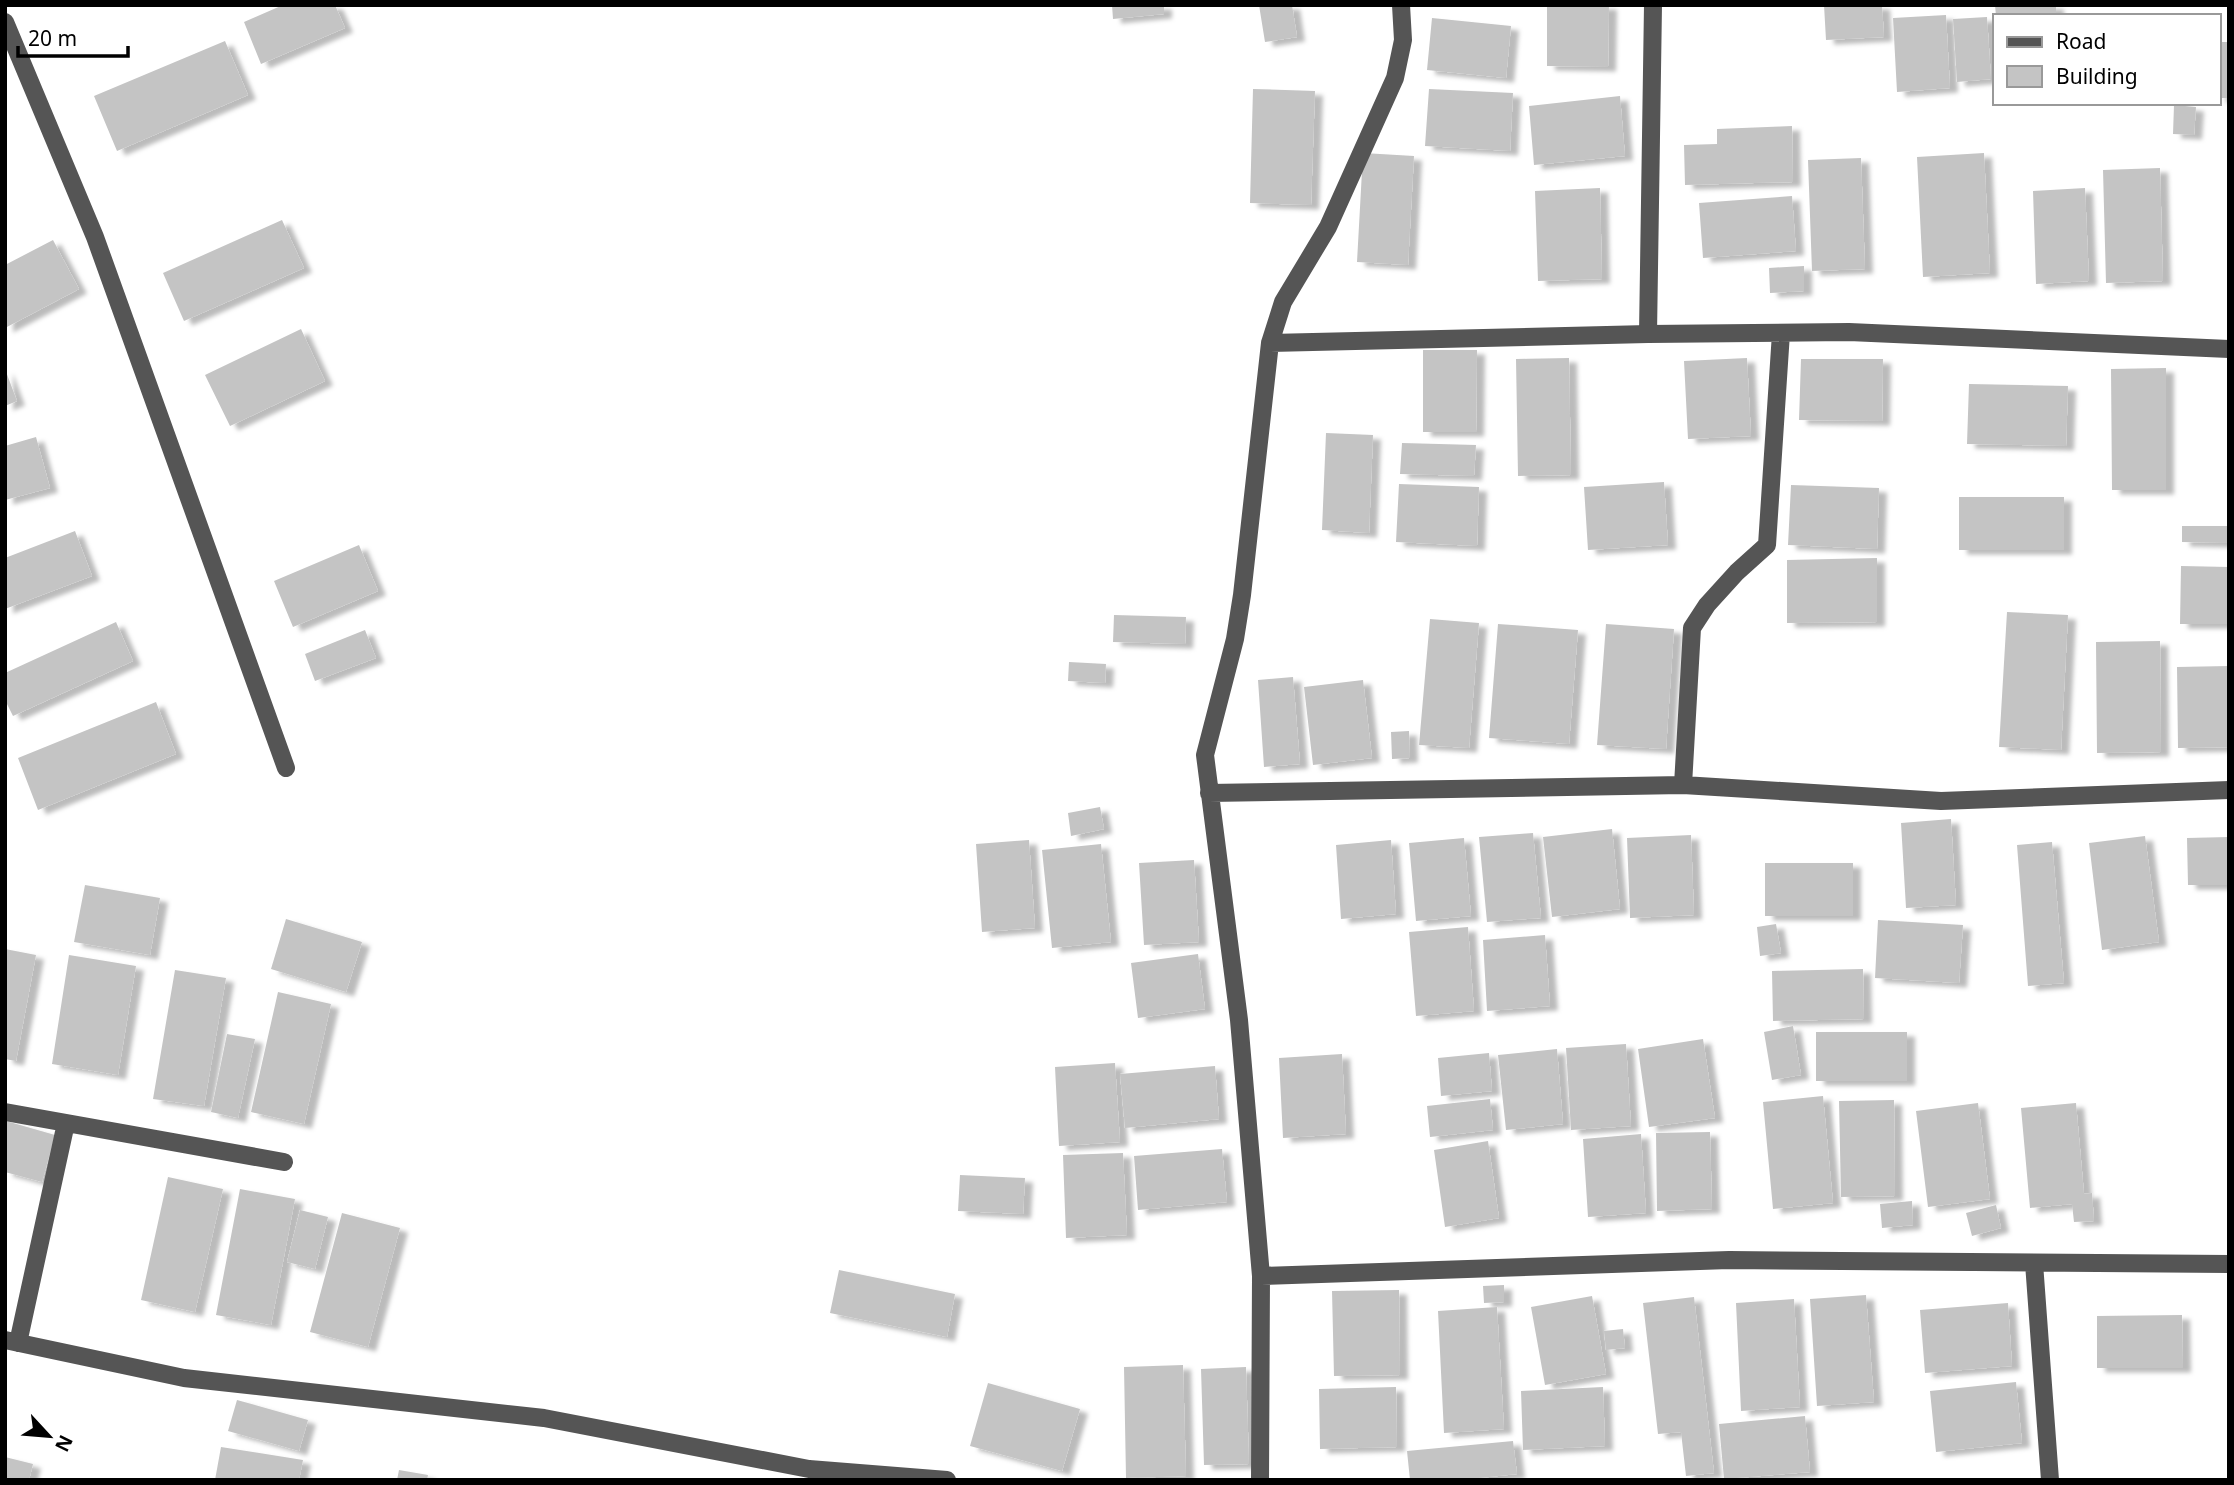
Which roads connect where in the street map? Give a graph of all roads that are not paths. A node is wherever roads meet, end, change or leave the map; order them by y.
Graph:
1 (1401, 5) edge
2 (1653, 5) edge
3 (5, 22) edge
4 (1781, 333) junction
5 (1648, 334) junction
6 (1270, 342) junction
7 (2229, 349) edge
8 (286, 768) dead end
9 (1684, 785) junction
10 (2229, 790) edge
11 (1209, 793) junction
12 (5, 1112) edge
13 (65, 1123) junction
14 (284, 1162) dead end
15 (2034, 1263) junction
16 (2229, 1264) edge
17 (1261, 1276) junction
18 (12, 1341) edge
19 (947, 1480) edge
20 (1261, 1480) edge
21 (2050, 1480) edge

1 - 6 street
2 - 5 street
3 - 8 street
4 - 5 street
4 - 7 street
4 - 9 street
5 - 6 street
6 - 11 street
9 - 10 street
9 - 11 street
11 - 17 street
12 - 13 street
13 - 14 street
13 - 18 street
15 - 16 street
15 - 17 street
15 - 21 street
17 - 20 street
18 - 19 street

